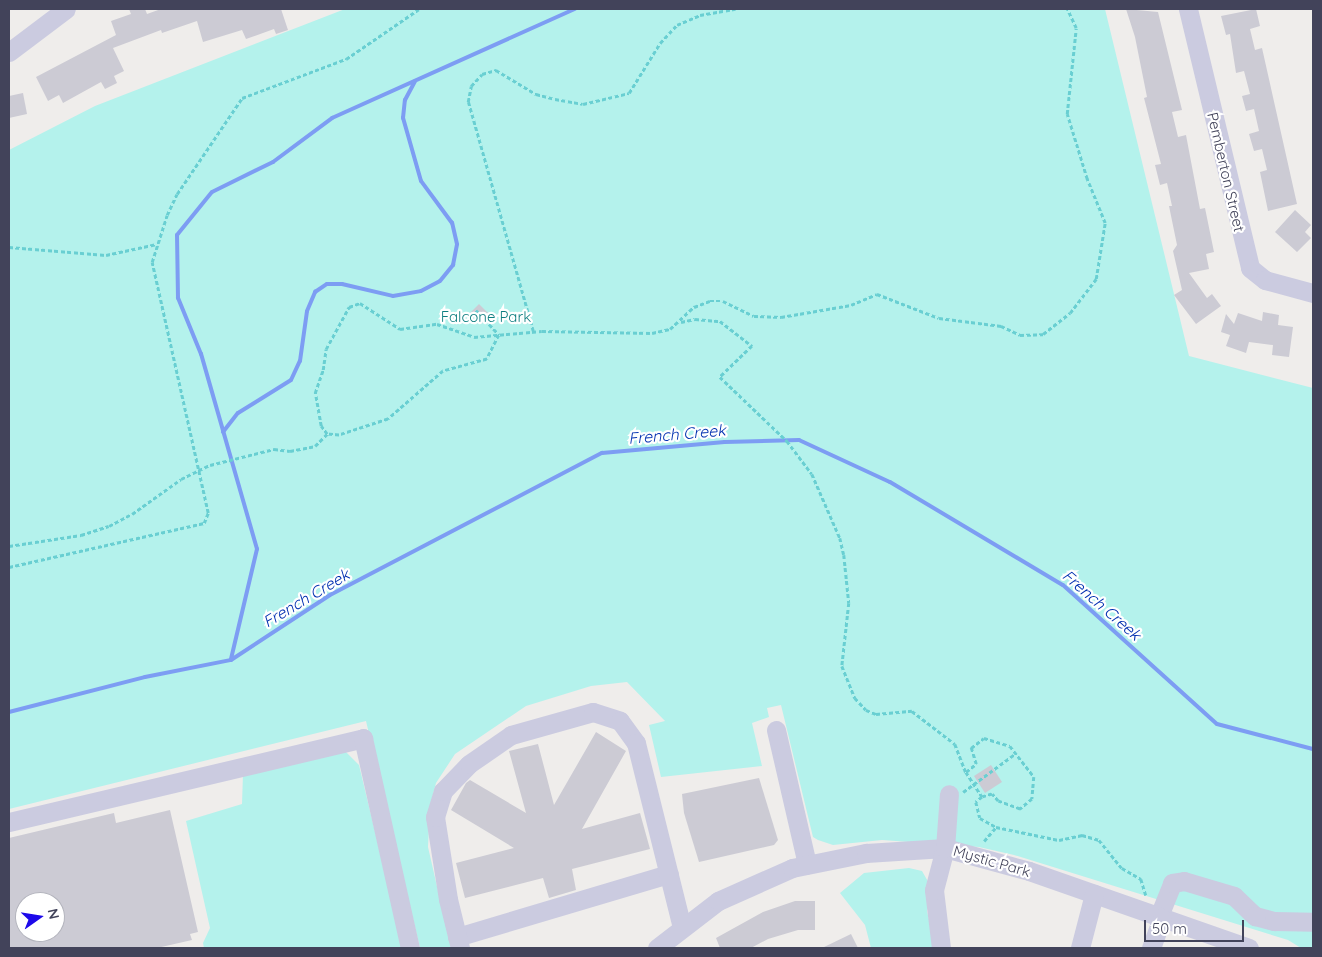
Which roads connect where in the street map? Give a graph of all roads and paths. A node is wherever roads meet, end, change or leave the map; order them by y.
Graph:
1 (66, 9) edge
2 (419, 9) edge
3 (735, 9) edge
4 (1067, 9) edge
5 (1188, 9) edge
6 (11, 42) edge
7 (157, 244) junction
8 (9, 247) edge
9 (1313, 293) edge
10 (476, 310) dead end
11 (680, 322) junction
12 (533, 331) junction
13 (499, 334) junction
14 (327, 434) junction
15 (198, 470) junction
16 (9, 546) edge
17 (9, 567) edge
18 (776, 730) dead end
19 (1016, 753) junction
20 (966, 772) junction
21 (974, 784) junction
22 (949, 794) joint
23 (982, 796) junction
24 (9, 822) edge
25 (996, 827) junction
26 (984, 841) dead end
27 (945, 848) junction
28 (807, 864) junction
29 (669, 874) junction
30 (1094, 894) junction
31 (1146, 895) dead end
32 (1161, 917) junction
33 (1313, 922) edge
34 (682, 927) junction
35 (459, 942) edge
36 (410, 948) edge
37 (658, 948) edge
38 (941, 948) edge
39 (1080, 948) edge
40 (1151, 948) edge
41 (1249, 948) edge

1 - 6 street
2 - 7 path
3 - 12 path
4 - 11 path
5 - 9 street, Pemberton Street
7 - 8 path
7 - 15 path
10 - 13 path
11 - 12 path
11 - 20 path
12 - 13 path
13 - 14 path
13 - 14 path
14 - 15 path
15 - 16 path
15 - 17 path
18 - 28 street
19 - 20 path
19 - 21 path
19 - 23 path
20 - 21 path
21 - 22 path
21 - 23 path
22 - 27 street
23 - 25 path
24 - 36 street
25 - 26 path
25 - 31 path
27 - 28 street, Mystic Park
27 - 30 street, Mystic Park
27 - 38 street
28 - 34 street, Mystic Park
29 - 34 street
29 - 35 street
29 - 35 street
30 - 32 street, Mystic Park
30 - 39 street
32 - 33 street
32 - 40 street
32 - 41 street, Mystic Park
34 - 37 street, Mystic Park

